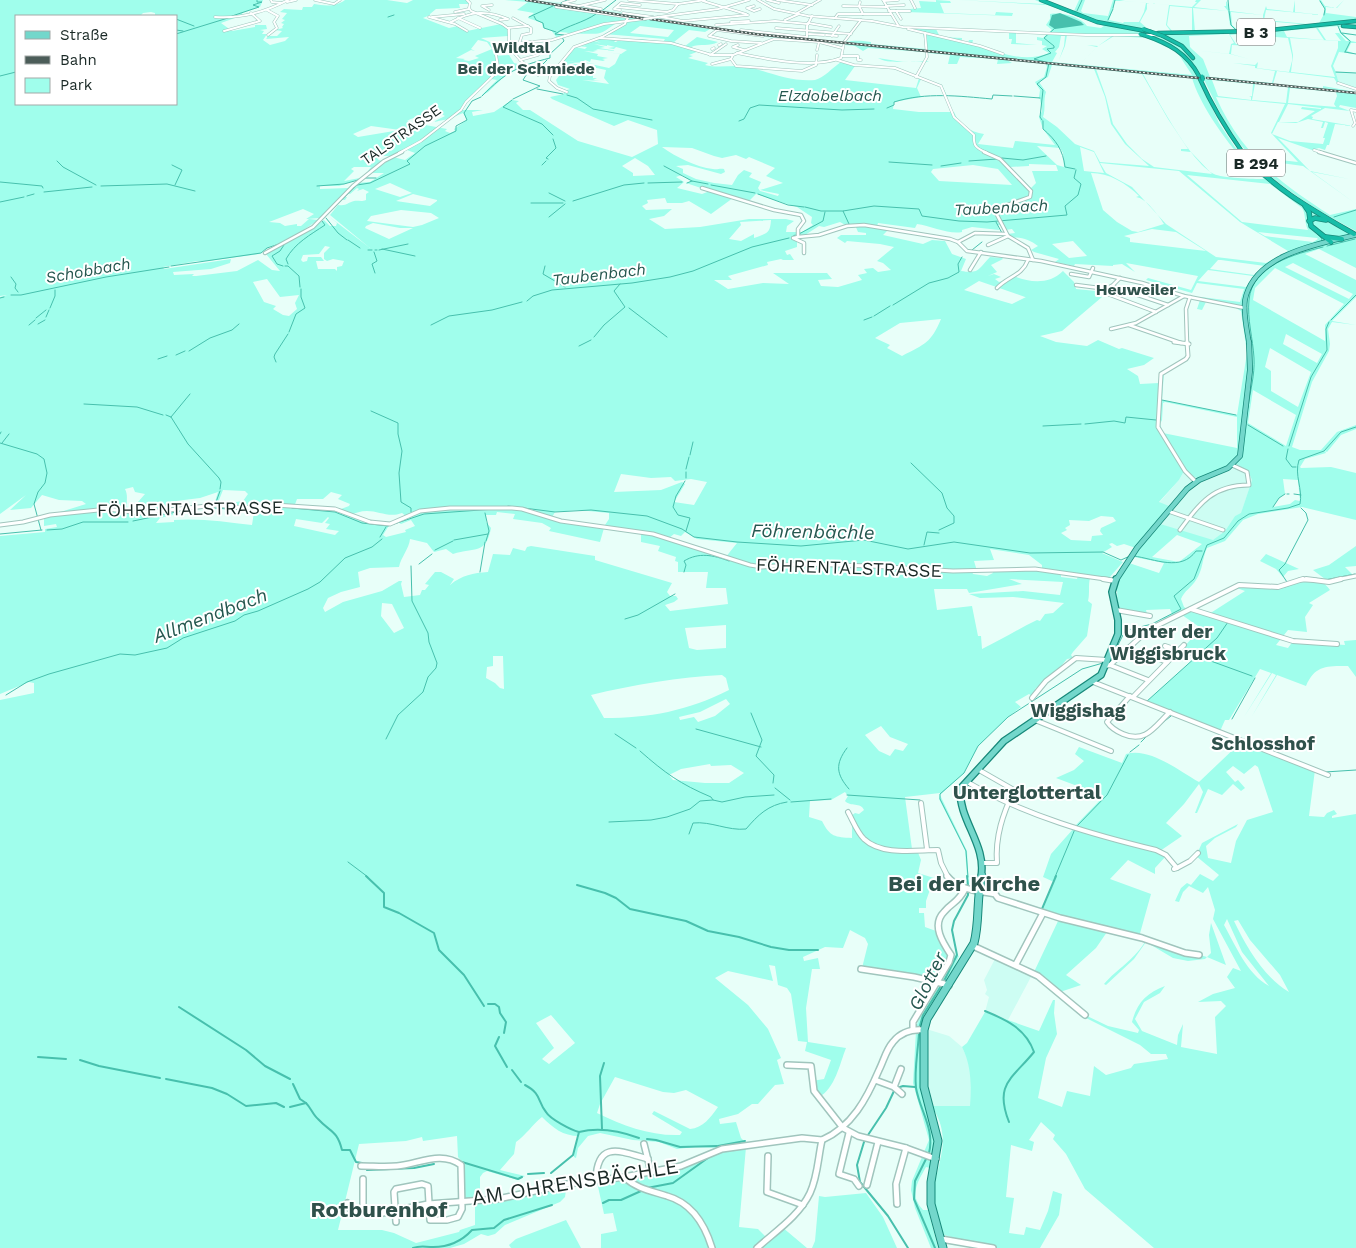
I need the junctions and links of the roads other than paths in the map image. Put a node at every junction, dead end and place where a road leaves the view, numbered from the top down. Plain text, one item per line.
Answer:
1 (272, 0) edge
2 (288, 0) edge
3 (296, 0) edge
4 (316, 0) edge
5 (340, 0) edge
6 (466, 0) edge
7 (575, 0) edge
8 (629, 0) edge
9 (700, 0) edge
10 (705, 0) edge
11 (750, 0) edge
12 (758, 0) edge
13 (766, 0) edge
14 (797, 0) edge
15 (820, 0) edge
16 (884, 0) edge
17 (898, 0) edge
18 (911, 0) edge
19 (1039, 0) edge
20 (596, 1) edge
21 (606, 1) edge
22 (646, 1) edge
23 (779, 1) edge
24 (761, 2) junction
25 (860, 2) dead end
26 (868, 2) dead end
27 (283, 3) junction
28 (744, 3) junction
29 (793, 3) junction
30 (678, 4) junction
31 (750, 4) junction
32 (583, 5) junction
33 (640, 5) junction
34 (812, 5) junction
35 (904, 5) dead end
36 (754, 6) junction
37 (843, 6) dead end
38 (859, 6) junction
39 (869, 6) junction
40 (886, 6) junction
41 (492, 7) joint
42 (556, 7) dead end
43 (723, 7) junction
44 (915, 8) dead end
45 (469, 9) junction
46 (486, 9) junction
47 (602, 9) dead end
48 (619, 9) junction
49 (636, 9) junction
50 (1062, 9) junction
51 (267, 10) junction
52 (889, 11) junction
53 (896, 11) junction
54 (910, 11) dead end
55 (448, 13) dead end
56 (473, 13) junction
57 (632, 13) junction
58 (251, 14) junction
59 (466, 14) junction
60 (798, 14) junction
61 (863, 14) junction
62 (891, 14) junction
63 (500, 15) junction
64 (508, 16) dead end
65 (812, 16) junction
66 (215, 17) dead end
67 (504, 17) junction
68 (654, 17) dead end
69 (660, 17) junction
70 (458, 18) junction
71 (488, 18) junction
72 (513, 18) dead end
73 (835, 18) junction
74 (844, 19) junction
75 (902, 19) dead end
76 (492, 20) junction
77 (500, 20) dead end
78 (861, 20) junction
79 (626, 21) junction
80 (749, 21) dead end
81 (781, 21) junction
82 (451, 22) junction
83 (731, 22) dead end
84 (1356, 22) edge
85 (746, 23) junction
86 (808, 24) junction
87 (716, 25) dead end
88 (896, 25) junction
89 (1329, 25) junction
90 (530, 26) junction
91 (824, 26) junction
92 (903, 27) junction
93 (1112, 27) junction
94 (1356, 27) edge
95 (480, 28) dead end
96 (508, 28) junction
97 (776, 28) junction
98 (1300, 28) junction
99 (741, 30) dead end
100 (807, 30) junction
101 (224, 31) dead end
102 (467, 31) dead end
103 (820, 31) junction
104 (834, 32) junction
105 (925, 33) junction
106 (745, 34) junction
107 (772, 34) junction
108 (809, 34) dead end
109 (851, 34) junction
110 (1158, 34) joint
111 (268, 35) dead end
112 (816, 35) junction
113 (1142, 35) junction
114 (763, 36) dead end
115 (832, 36) junction
116 (837, 36) dead end
117 (600, 38) junction
118 (789, 39) junction
119 (737, 42) junction
120 (819, 42) junction
121 (532, 43) junction
122 (761, 43) junction
123 (519, 44) junction
124 (509, 45) junction
125 (738, 45) dead end
126 (787, 45) dead end
127 (843, 45) junction
128 (536, 48) junction
129 (714, 48) dead end
130 (744, 50) junction
131 (818, 50) dead end
132 (737, 53) junction
133 (527, 54) dead end
134 (710, 54) junction
135 (1002, 54) dead end
136 (733, 55) junction
137 (817, 55) dead end
138 (842, 56) junction
139 (535, 57) junction
140 (542, 58) dead end
141 (731, 59) junction
142 (520, 60) junction
143 (838, 60) junction
144 (861, 60) dead end
145 (716, 62) junction
146 (816, 62) junction
147 (712, 64) dead end
148 (723, 65) dead end
149 (547, 66) dead end
150 (537, 70) junction
151 (544, 70) junction
152 (554, 72) junction
153 (916, 77) junction
154 (1201, 78) junction
155 (1338, 84) dead end
156 (1356, 89) edge
157 (568, 92) dead end
158 (1356, 111) edge
159 (1355, 124) edge
160 (1314, 150) dead end
161 (1356, 163) edge
162 (702, 188) dead end
163 (1304, 205) junction
164 (1309, 221) junction
165 (1330, 221) junction
166 (1007, 235) junction
167 (1355, 235) edge
168 (798, 237) junction
169 (1329, 239) junction
170 (1342, 239) joint
171 (958, 242) junction
172 (988, 245) dead end
173 (981, 252) junction
174 (265, 253) dead end
175 (804, 253) dead end
176 (1028, 260) junction
177 (1033, 260) junction
178 (1093, 268) dead end
179 (970, 270) dead end
180 (1071, 274) dead end
181 (1091, 276) junction
182 (1120, 278) junction
183 (1076, 285) dead end
184 (1111, 286) junction
185 (997, 288) dead end
186 (1107, 289) junction
187 (1105, 293) joint
188 (1184, 296) junction
189 (1190, 297) junction
190 (1168, 305) junction
191 (1245, 306) junction
192 (1156, 312) junction
193 (1129, 325) junction
194 (1110, 329) dead end
195 (1189, 344) junction
196 (1232, 465) junction
197 (1197, 481) junction
198 (1168, 511) junction
199 (1190, 518) junction
200 (0, 525) edge
201 (603, 528) joint
202 (1180, 530) dead end
203 (1223, 530) dead end
204 (1356, 576) edge
205 (1115, 581) junction
206 (1190, 609) junction
207 (1116, 610) junction
208 (1150, 616) dead end
209 (1337, 644) dead end
210 (1184, 645) dead end
211 (1165, 646) dead end
212 (1178, 650) junction
213 (1188, 654) dead end
214 (1154, 657) dead end
215 (1167, 662) junction
216 (1107, 664) junction
217 (1148, 680) junction
218 (1093, 682) junction
219 (1131, 697) junction
220 (1032, 698) dead end
221 (1170, 712) junction
222 (1035, 720) junction
223 (1111, 751) dead end
224 (979, 770) junction
225 (1328, 775) dead end
226 (969, 783) dead end
227 (1008, 802) junction
228 (921, 803) dead end
229 (848, 812) dead end
230 (927, 849) junction
231 (1198, 853) dead end
232 (982, 863) junction
233 (971, 890) junction
234 (1043, 913) junction
235 (973, 946) junction
236 (1199, 955) dead end
237 (1016, 964) junction
238 (861, 969) dead end
239 (939, 981) junction
240 (948, 984) junction
241 (1085, 1015) dead end
242 (919, 1029) junction
243 (786, 1065) dead end
244 (901, 1068) dead end
245 (875, 1080) junction
246 (897, 1090) joint
247 (843, 1128) junction
248 (849, 1133) junction
249 (822, 1140) junction
250 (878, 1142) junction
251 (644, 1144) dead end
252 (906, 1148) junction
253 (768, 1156) dead end
254 (933, 1158) junction
255 (648, 1159) junction
256 (361, 1166) dead end
257 (651, 1172) junction
258 (624, 1177) junction
259 (363, 1179) dead end
260 (596, 1180) junction
261 (867, 1185) dead end
262 (859, 1186) dead end
263 (461, 1200) junction
264 (347, 1203) dead end
265 (430, 1203) junction
266 (897, 1204) dead end
267 (803, 1205) junction
268 (395, 1211) junction
269 (363, 1212) junction
270 (396, 1222) dead end
271 (941, 1239) junction
272 (712, 1248) edge
273 (757, 1248) edge
274 (944, 1248) edge
275 (993, 1248) edge

1 - 27 street
2 - 27 street
3 - 27 street
4 - 5 street
6 - 45 street
7 - 32 street
8 - 22 street
9 - 10 street
9 - 30 street
9 - 43 street
11 - 28 street
12 - 24 street
13 - 23 street
14 - 29 street
15 - 34 street
16 - 17 street
16 - 40 street
18 - 44 street
19 - 50 highway
19 - 93 highway
20 - 21 street
20 - 32 street
22 - 30 street
22 - 33 street
23 - 29 street
24 - 31 street
24 - 60 street
25 - 38 street
26 - 39 street
27 - 51 street
28 - 31 street
28 - 43 street
29 - 34 street
30 - 49 street
31 - 36 street
32 - 47 street
33 - 48 street
33 - 49 street
34 - 60 street
35 - 40 street
36 - 36 street
37 - 38 street
38 - 39 street
38 - 61 street
39 - 40 street
40 - 52 street
41 - 46 street
41 - 46 street
42 - 79 street
43 - 69 street
43 - 69 street
45 - 55 street
45 - 56 street
46 - 56 street
46 - 63 street
48 - 49 street
48 - 57 street
49 - 57 street
50 - 93 highway
50 - 154 highway, B 294, bridge
51 - 58 street
51 - 111 street
52 - 53 street
52 - 62 street
53 - 54 street
53 - 75 street
56 - 59 street
56 - 71 street
57 - 68 street
58 - 66 street
58 - 101 street
59 - 70 street
59 - 82 street
60 - 65 street
60 - 81 street
61 - 62 street
61 - 73 street
62 - 88 street
63 - 67 street
63 - 71 street
64 - 67 street
65 - 73 street
65 - 86 street
67 - 76 street
67 - 77 street
69 - 79 street, bridge
70 - 82 street
70 - 95 street
71 - 76 street
72 - 90 street
73 - 74 street
73 - 91 street
74 - 78 street
74 - 104 street
76 - 96 street
78 - 88 street
78 - 109 street
79 - 117 street
79 - 121 street
80 - 85 street
81 - 85 street
81 - 86 street
81 - 97 street
82 - 102 street
83 - 85 street
84 - 89 highway, B 3
84 - 98 highway, B 3
85 - 87 street
86 - 91 street
86 - 100 street
88 - 92 street
89 - 94 highway
89 - 98 highway, B 3
90 - 96 street
90 - 123 street
91 - 103 street
92 - 105 street
92 - 113 street
93 - 113 highway, B 294
96 - 124 street
97 - 100 street
97 - 107 street
98 - 110 highway, B 3
99 - 107 street
100 - 103 street
100 - 107 street
103 - 104 street
103 - 112 street
104 - 109 street
104 - 115 street
105 - 135 street
105 - 153 street
106 - 114 street
106 - 119 street
106 - 119 street
108 - 112 street
109 - 127 street
110 - 113 street
112 - 115 street
113 - 154 highway, B 294
115 - 116 street
117 - 134 street
117 - 152 street
118 - 120 street
118 - 122 street
118 - 126 street
119 - 122 street
120 - 127 street
120 - 131 street
121 - 123 street
121 - 128 street
122 - 130 street
123 - 124 street
124 - 142 street
124 - 174 street, TALSTRASSE
125 - 130 street
127 - 138 street
128 - 133 street
128 - 139 street
129 - 134 street
130 - 132 street
132 - 136 street
132 - 146 street
134 - 136 street
136 - 141 street
137 - 146 street
138 - 143 street
138 - 144 street
139 - 140 street
139 - 142 street
141 - 145 street
141 - 146 street
142 - 150 street
143 - 146 street
143 - 153 street
145 - 147 street
145 - 148 street
149 - 151 street
150 - 151 street
150 - 151 street
151 - 152 street
152 - 157 street
153 - 166 street
154 - 163 highway, B 294
154 - 167 highway, B 294
155 - 156 street
158 - 159 street
160 - 161 street
162 - 168 street
163 - 164 highway
163 - 165 highway, B 294
164 - 165 highway
164 - 169 highway
165 - 167 highway, B 294
166 - 171 street
166 - 172 street
166 - 177 street
167 - 170 main road
168 - 171 street
168 - 175 street
169 - 170 highway
169 - 191 main road
171 - 173 street
173 - 176 street
173 - 179 street
176 - 177 street
176 - 185 street
177 - 181 street
178 - 181 street
180 - 181 street
181 - 182 street
182 - 184 street
182 - 188 street
183 - 186 street
184 - 186 street
184 - 190 street
186 - 187 street
187 - 192 street
188 - 189 street
188 - 190 street
189 - 191 street
189 - 195 street
190 - 192 street
191 - 196 main road
192 - 193 street
193 - 194 street
193 - 195 street
195 - 197 street
196 - 197 main road
196 - 199 street
197 - 198 main road
198 - 199 street
198 - 205 main road
199 - 202 street
199 - 203 street
200 - 201 street, FÖHRENTALSTRASSE
201 - 205 street, FÖHRENTALSTRASSE
204 - 206 street
205 - 207 main road
206 - 209 street
206 - 216 street
207 - 208 street
207 - 216 main road
210 - 212 street
211 - 212 street
212 - 213 street
212 - 215 street
214 - 215 street
215 - 217 street
216 - 217 street
216 - 218 main road
216 - 220 street
217 - 219 street
218 - 219 street
218 - 222 main road
219 - 221 street
219 - 221 street
221 - 225 street
222 - 223 street
222 - 224 main road
224 - 227 street
224 - 232 main road
226 - 227 street
227 - 231 street
227 - 232 street
228 - 230 street
229 - 230 street
230 - 233 street
232 - 233 main road
233 - 234 street
233 - 235 main road
233 - 239 street
234 - 236 street
234 - 237 street
235 - 237 street
235 - 240 main road
237 - 241 street
238 - 239 street
239 - 240 street
239 - 242 street
240 - 242 main road
242 - 245 street
242 - 254 main road
243 - 247 street
244 - 246 street
245 - 246 street
245 - 247 street
247 - 248 street
247 - 249 street
248 - 250 street
248 - 262 street
249 - 257 street, AM OHRENSBÄCHLE
249 - 267 street
250 - 252 street
250 - 261 street
251 - 255 street
252 - 254 street
252 - 266 street
253 - 267 street
254 - 271 main road
255 - 257 street
255 - 260 street
256 - 263 street, AM OHRENSBÄCHLE
257 - 258 street, AM OHRENSBÄCHLE
258 - 260 street, AM OHRENSBÄCHLE
258 - 272 street
259 - 269 street
260 - 263 street, AM OHRENSBÄCHLE
263 - 265 street
263 - 265 street
264 - 269 street
265 - 268 street
265 - 268 street
267 - 273 street
268 - 269 street
268 - 270 street
271 - 274 main road
271 - 275 street

